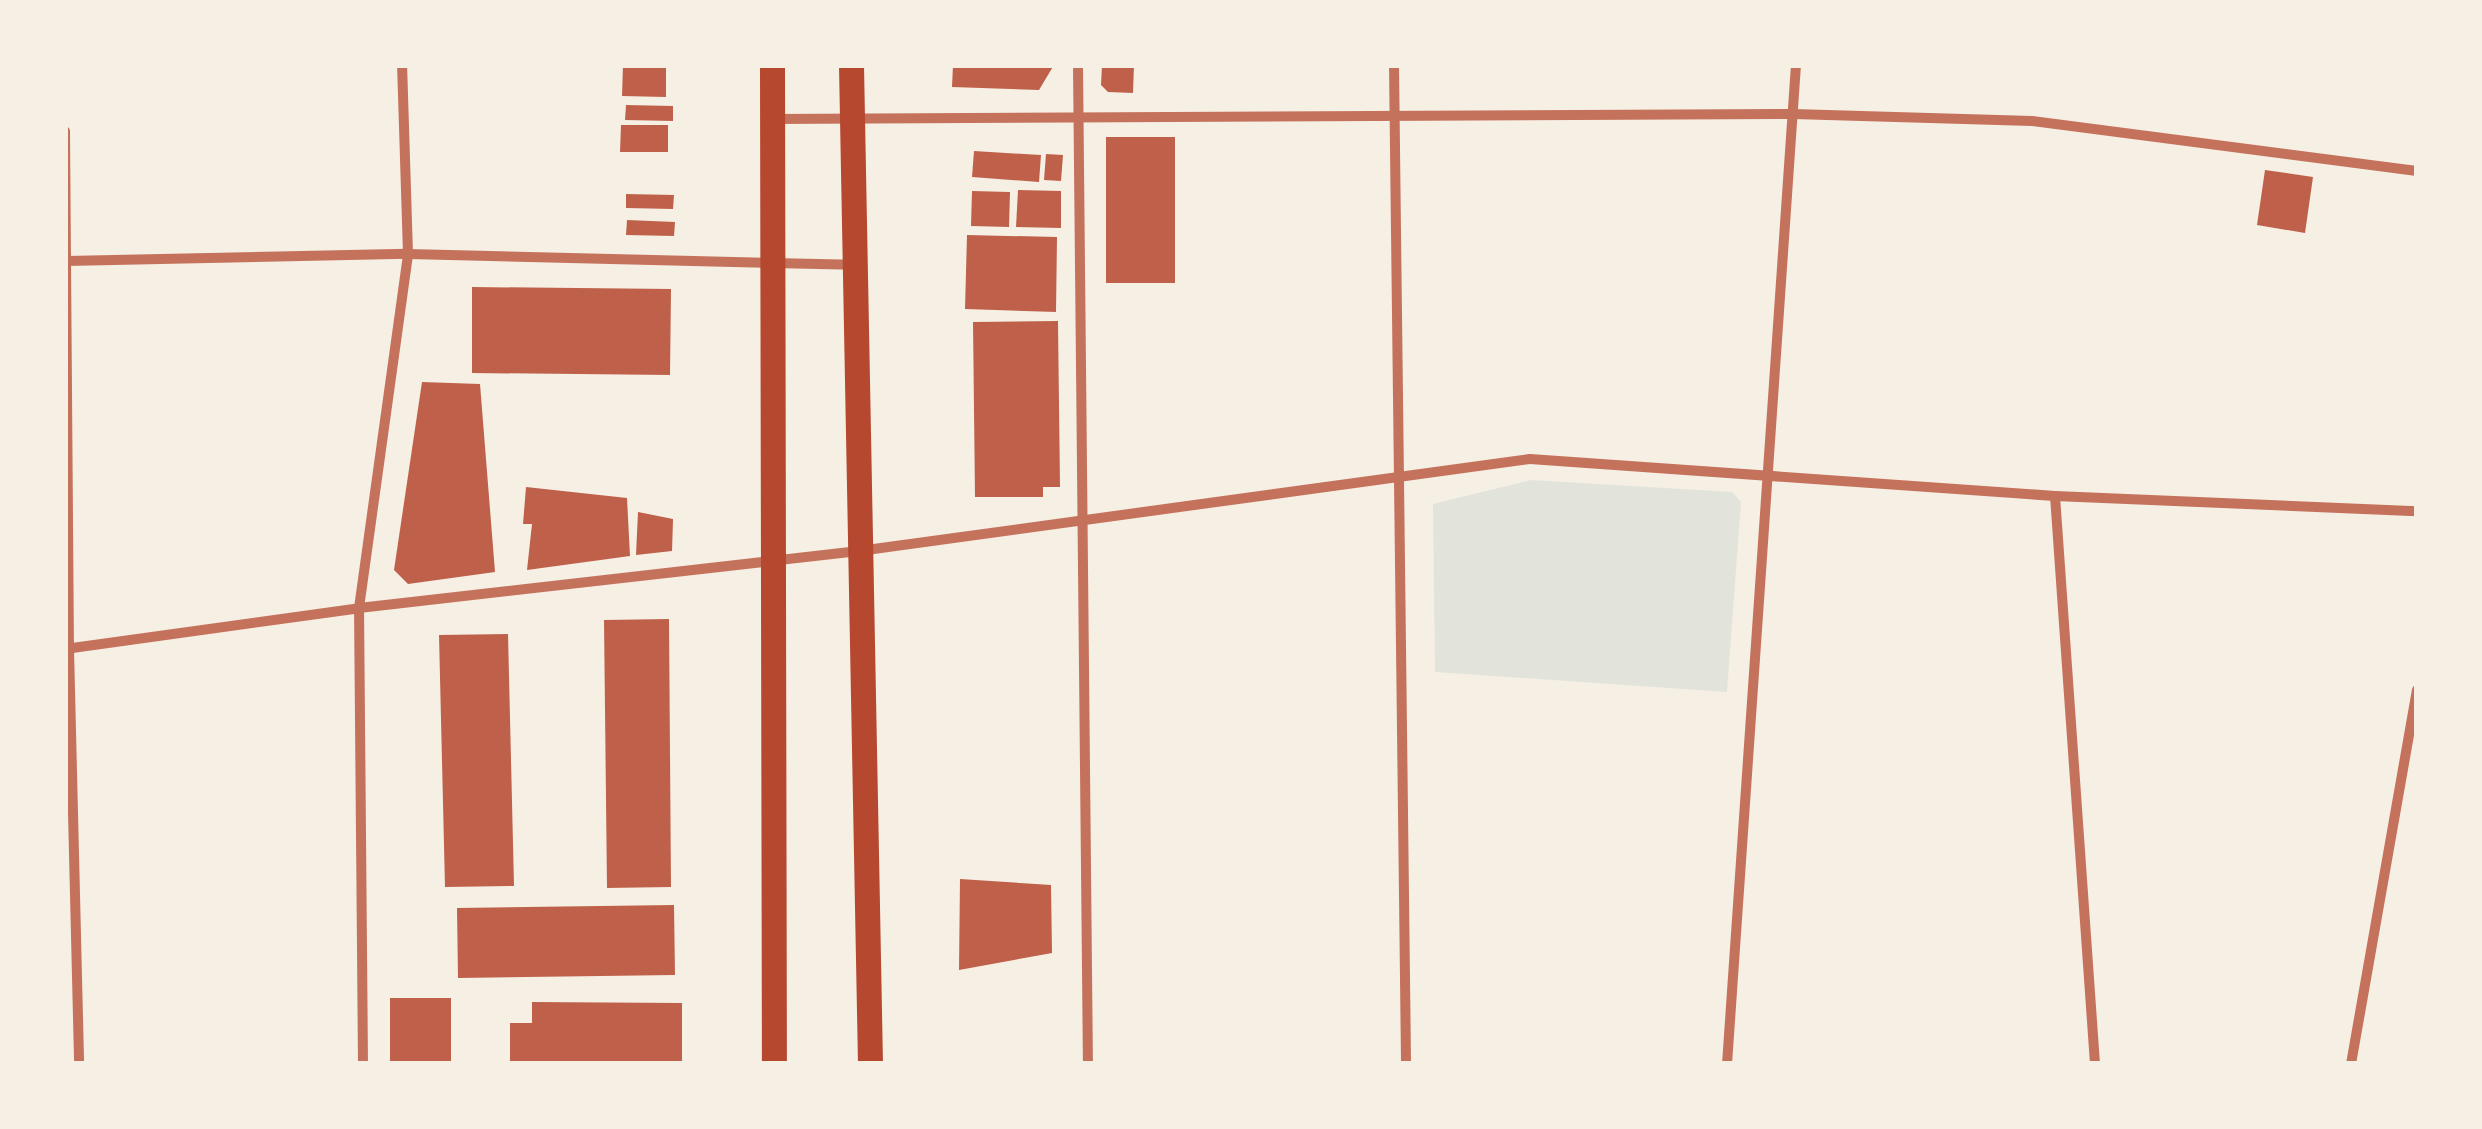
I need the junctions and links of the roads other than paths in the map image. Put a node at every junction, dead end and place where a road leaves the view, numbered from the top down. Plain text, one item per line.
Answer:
1 (402, 65) edge
2 (772, 65) edge
3 (851, 65) edge
4 (1078, 65) edge
5 (1394, 65) edge
6 (1796, 65) edge
7 (1793, 114) junction
8 (1079, 117) junction
9 (1394, 117) junction
10 (772, 118) junction
11 (852, 118) junction
12 (65, 131) edge
13 (2417, 171) edge
14 (408, 254) junction
15 (67, 261) edge
16 (852, 265) junction
17 (773, 266) junction
18 (1402, 474) junction
19 (1766, 476) junction
20 (2056, 496) junction
21 (2417, 511) edge
22 (1083, 520) junction
23 (859, 551) junction
24 (772, 562) junction
25 (359, 608) junction
26 (67, 649) edge
27 (2417, 690) edge
28 (78, 1064) edge
29 (364, 1064) edge
30 (774, 1064) edge
31 (870, 1064) edge
32 (1088, 1064) edge
33 (1406, 1064) edge
34 (1728, 1064) edge
35 (2095, 1064) edge
36 (2351, 1064) edge

1 - 14 street
2 - 10 main road
3 - 11 main road
4 - 8 street
5 - 9 street
6 - 7 street
7 - 9 street
7 - 13 street
7 - 19 street
8 - 9 street
8 - 11 street
8 - 22 street
9 - 18 street
10 - 11 street
10 - 17 main road
11 - 16 main road
12 - 15 street
14 - 15 street
14 - 17 street
14 - 25 street
15 - 26 street
16 - 17 street
16 - 23 main road
17 - 24 main road
18 - 19 street
18 - 22 street
18 - 33 street
19 - 20 street
19 - 34 street
20 - 21 street
20 - 35 street
22 - 23 street
22 - 32 street
23 - 24 street
23 - 31 main road
24 - 25 street
24 - 30 main road
25 - 26 street
25 - 29 street
26 - 28 street
27 - 36 street

